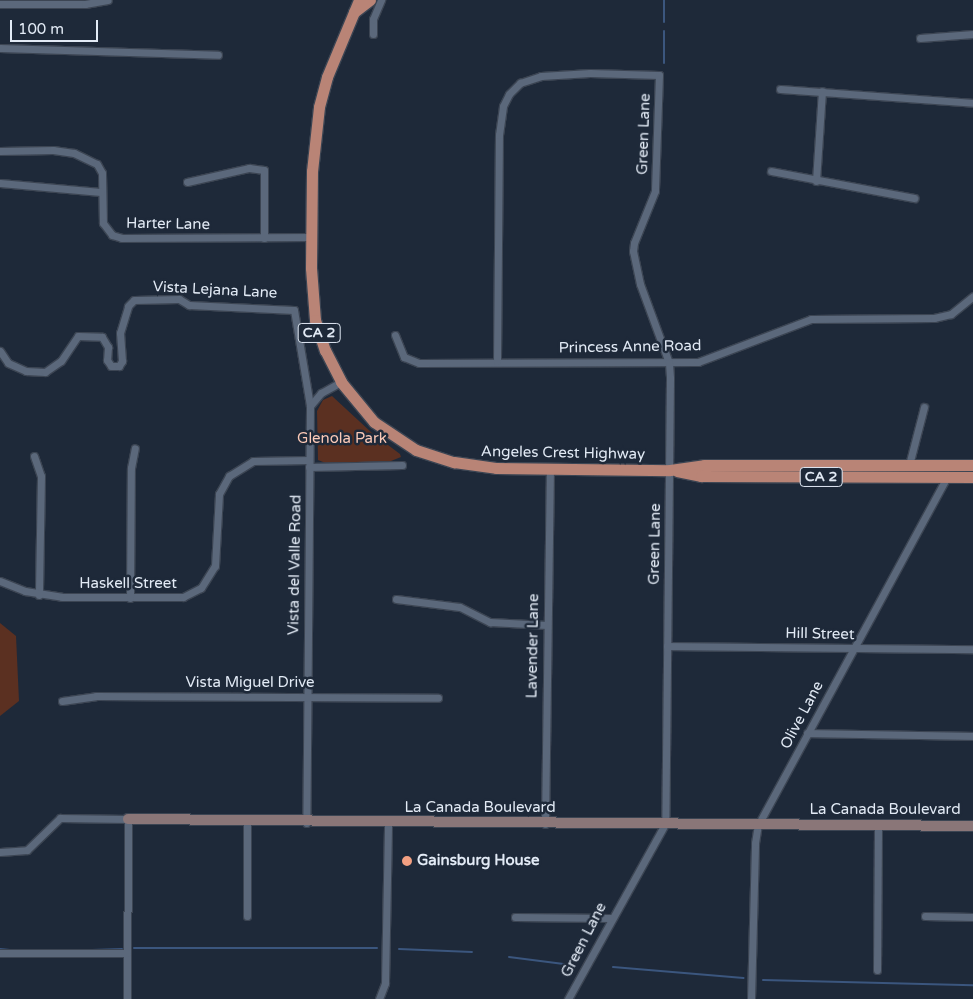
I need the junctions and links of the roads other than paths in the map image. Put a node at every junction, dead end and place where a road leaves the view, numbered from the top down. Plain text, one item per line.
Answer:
1 (108, 0) edge
2 (359, 0) edge
3 (370, 0) edge
4 (381, 0) edge
5 (0, 4) edge
6 (354, 12) junction
7 (373, 34) dead end
8 (973, 34) edge
9 (920, 38) dead end
10 (0, 48) edge
11 (218, 55) dead end
12 (780, 89) dead end
13 (822, 91) junction
14 (973, 103) edge
15 (0, 151) edge
16 (771, 171) dead end
17 (816, 181) junction
18 (187, 182) dead end
19 (0, 183) edge
20 (101, 192) junction
21 (914, 198) dead end
22 (311, 237) junction
23 (264, 238) junction
24 (973, 296) edge
25 (294, 310) joint
26 (395, 335) dead end
27 (0, 352) edge
28 (497, 362) junction
29 (669, 363) junction
30 (341, 382) junction
31 (310, 406) junction
32 (924, 407) dead end
33 (135, 448) dead end
34 (34, 456) dead end
35 (309, 464) junction
36 (909, 465) junction
37 (952, 465) junction
38 (402, 466) dead end
39 (973, 466) edge
40 (550, 468) junction
41 (670, 470) junction
42 (946, 477) junction
43 (973, 477) edge
44 (0, 581) edge
45 (39, 595) junction
46 (130, 598) junction
47 (396, 599) dead end
48 (547, 624) junction
49 (667, 646) junction
50 (853, 649) junction
51 (973, 649) edge
52 (307, 697) junction
53 (438, 698) dead end
54 (62, 701) dead end
55 (807, 734) junction
56 (973, 736) edge
57 (128, 819) junction
58 (247, 822) junction
59 (306, 822) junction
60 (388, 823) junction
61 (545, 824) junction
62 (665, 824) junction
63 (758, 824) junction
64 (878, 825) junction
65 (973, 826) edge
66 (0, 852) edge
67 (247, 916) dead end
68 (925, 916) dead end
69 (973, 916) edge
70 (515, 917) dead end
71 (610, 918) junction
72 (0, 953) edge
73 (127, 953) junction
74 (878, 970) dead end
75 (127, 999) edge
76 (379, 999) edge
77 (568, 999) edge
78 (751, 999) edge

1 - 5 street
2 - 6 main road, Angeles Crest Highway / CA 2
3 - 6 main road
4 - 7 street
6 - 22 main road, Angeles Crest Highway / CA 2
8 - 9 street
10 - 11 street
12 - 13 street
13 - 14 street
13 - 17 street
15 - 20 street, Harter Lane
16 - 17 street
17 - 21 street
18 - 23 street
19 - 20 street
20 - 23 street, Harter Lane
22 - 23 street, Harter Lane
22 - 30 main road, Angeles Crest Highway / CA 2
24 - 29 street, Princess Anne Road
25 - 27 street, Vista Lejana Lane
25 - 31 street, Vista del Valle Road
26 - 28 street, Princess Anne Road
28 - 29 street, Princess Anne Road
28 - 29 street, Green Lane
29 - 41 street, Green Lane
30 - 31 street
30 - 40 main road, Angeles Crest Highway / CA 2
31 - 35 street, Vista del Valle Road
32 - 36 street
33 - 46 street
34 - 45 street
35 - 38 street, Haskell Street
35 - 46 street, Haskell Street
35 - 52 street, Vista del Valle Road
36 - 37 main road, Angeles Crest Highway / CA 2
36 - 41 main road, Angeles Crest Highway / CA 2
37 - 39 main road, Angeles Crest Highway / CA 2
37 - 42 street, Olive Lane
40 - 41 main road, Angeles Crest Highway / CA 2
40 - 48 street, Lavender Lane
41 - 42 main road, Angeles Crest Highway / CA 2
41 - 49 street, Green Lane
42 - 43 main road, Angeles Crest Highway / CA 2
42 - 50 street, Olive Lane
44 - 45 street, Haskell Street
45 - 46 street, Haskell Street
47 - 48 street
48 - 61 street, Lavender Lane
49 - 50 street, Hill Street
49 - 62 street, Green Lane
50 - 51 street, Hill Street
50 - 55 street, Olive Lane
52 - 53 street, Vista Miguel Drive
52 - 54 street, Vista Miguel Drive
52 - 59 street, Vista del Valle Road
55 - 56 street
55 - 63 street, Olive Lane
57 - 58 street, La Canada Boulevard
57 - 66 street, La Canada Boulevard
57 - 73 street
58 - 59 street, La Canada Boulevard
58 - 67 street
59 - 60 street, La Canada Boulevard
60 - 61 street, La Canada Boulevard
60 - 76 street
61 - 62 street, La Canada Boulevard
62 - 63 street, La Canada Boulevard
62 - 71 street, Green Lane
63 - 64 street, La Canada Boulevard
63 - 78 street, Olive Lane
64 - 65 street, La Canada Boulevard
64 - 74 street
68 - 69 street
70 - 71 street
71 - 77 street, Green Lane
72 - 73 street
73 - 75 street

